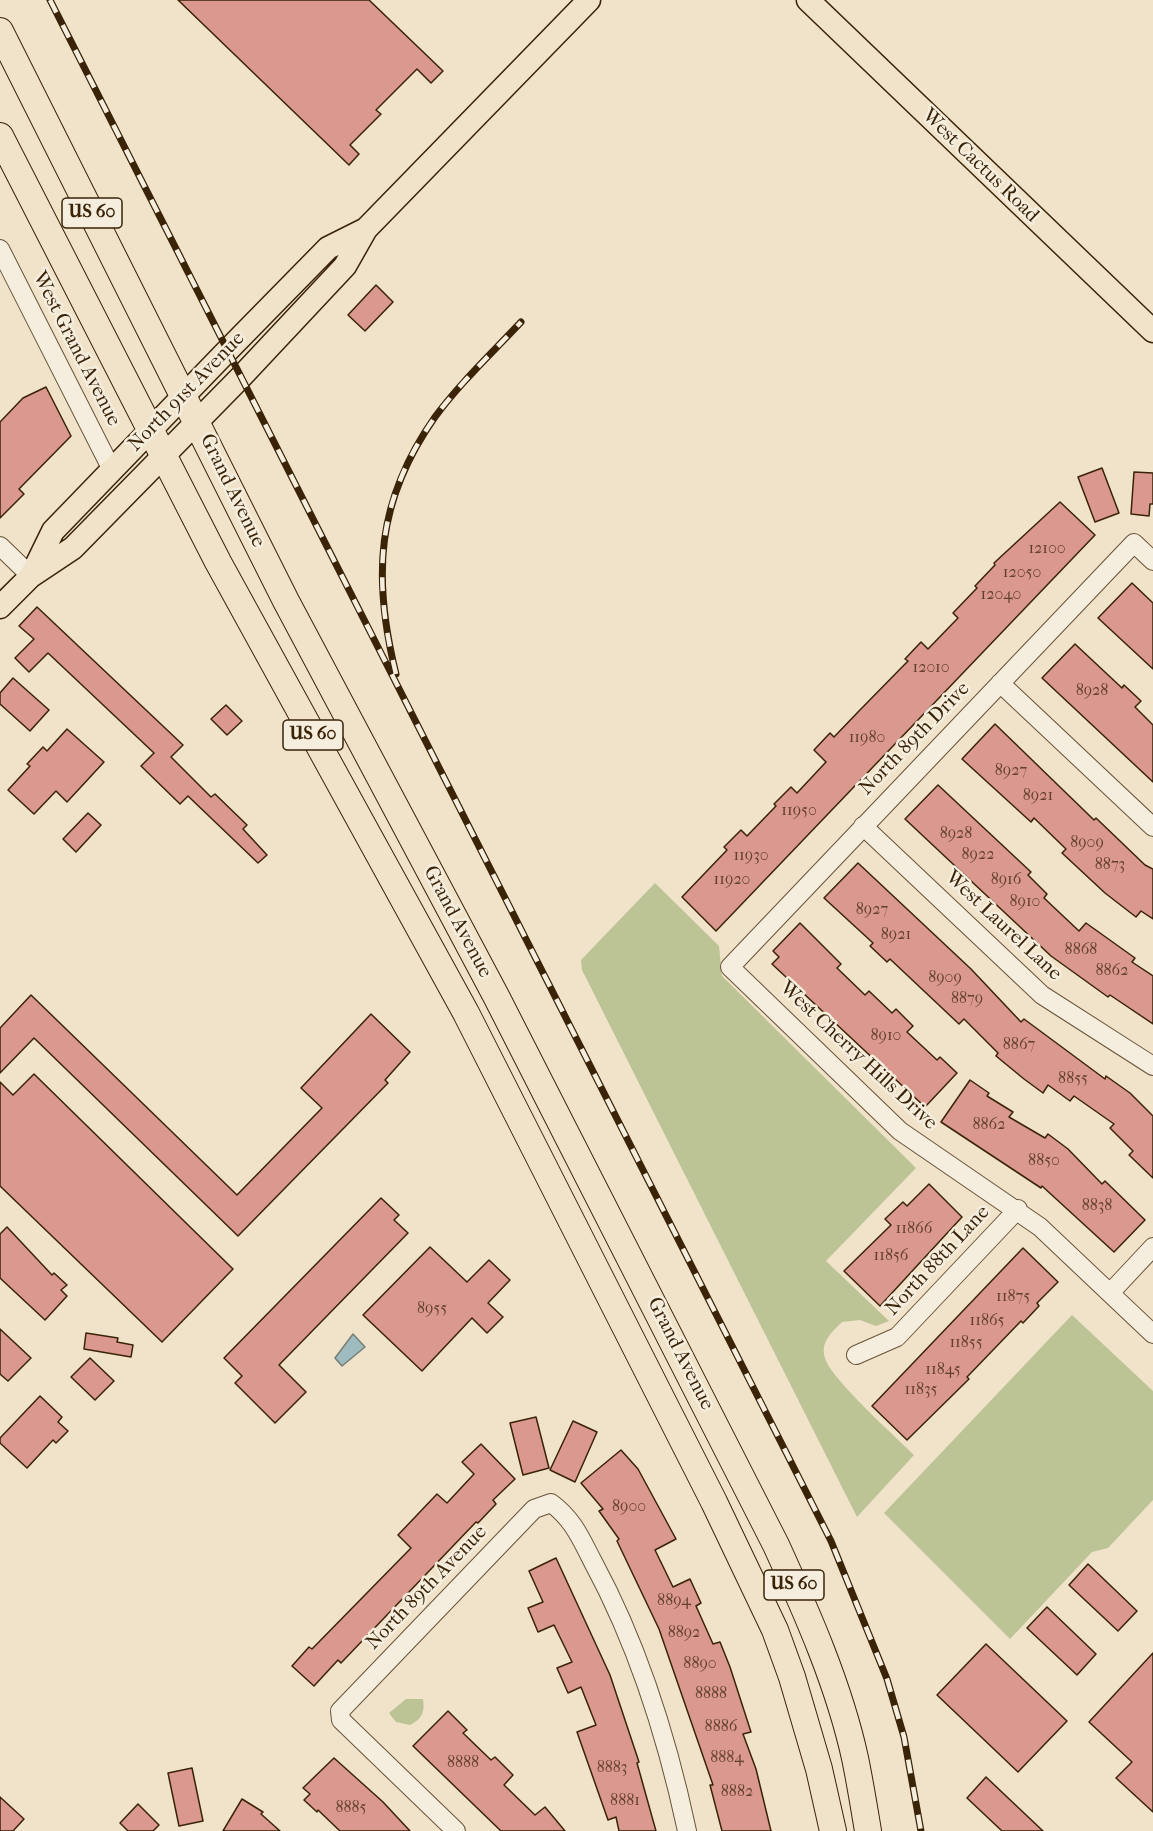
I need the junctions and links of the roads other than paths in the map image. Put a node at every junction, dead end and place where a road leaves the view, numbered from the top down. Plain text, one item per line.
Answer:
1 (589, 0) edge
2 (808, 0) edge
3 (0, 31) edge
4 (0, 136) edge
5 (366, 229) junction
6 (0, 249) edge
7 (1153, 331) edge
8 (184, 395) junction
9 (197, 421) junction
10 (151, 429) junction
11 (165, 455) junction
12 (112, 470) junction
13 (0, 546) edge
14 (1153, 561) edge
15 (31, 576) junction
16 (0, 607) edge
17 (999, 683) junction
18 (862, 826) junction
19 (1153, 827) edge
20 (730, 967) joint
21 (496, 996) junction
22 (466, 1013) junction
23 (1153, 1066) edge
24 (1018, 1209) junction
25 (1153, 1247) edge
26 (632, 1259) junction
27 (599, 1277) junction
28 (1110, 1293) junction
29 (1153, 1334) edge
30 (856, 1354) dead end
31 (456, 1831) edge
32 (687, 1831) edge
33 (833, 1831) edge
34 (868, 1831) edge

1 - 5 main road, North 91st Avenue
2 - 7 main road, West Cactus Road
3 - 8 highway, Grand Avenue / US 60
4 - 10 highway, Grand Avenue / US 60
5 - 8 main road, North 91st Avenue
5 - 9 main road, North 91st Avenue
6 - 12 street, West Grand Avenue
8 - 9 highway, Grand Avenue / US 60
8 - 10 main road, North 91st Avenue
9 - 11 main road, North 91st Avenue
9 - 21 highway, Grand Avenue / US 60
10 - 11 highway, Grand Avenue / US 60
10 - 12 main road, North 91st Avenue
11 - 15 main road, North 91st Avenue
11 - 22 highway, Grand Avenue / US 60
12 - 15 main road, North 91st Avenue
13 - 15 street
14 - 17 street, North 89th Drive
15 - 16 main road, North 91st Avenue
17 - 18 street, North 89th Drive
17 - 19 street
18 - 20 street, North 89th Drive
18 - 23 street, West Laurel Lane
20 - 24 street, West Cherry Hills Drive
21 - 22 highway
21 - 26 highway, Grand Avenue / US 60
22 - 27 highway, Grand Avenue / US 60
24 - 28 street, West Cherry Hills Drive
24 - 30 street, North 88th Lane
25 - 28 street
26 - 27 highway
26 - 34 highway, Grand Avenue / US 60
27 - 33 highway, Grand Avenue / US 60
28 - 29 street, West Cherry Hills Drive
31 - 32 street, North 89th Avenue

